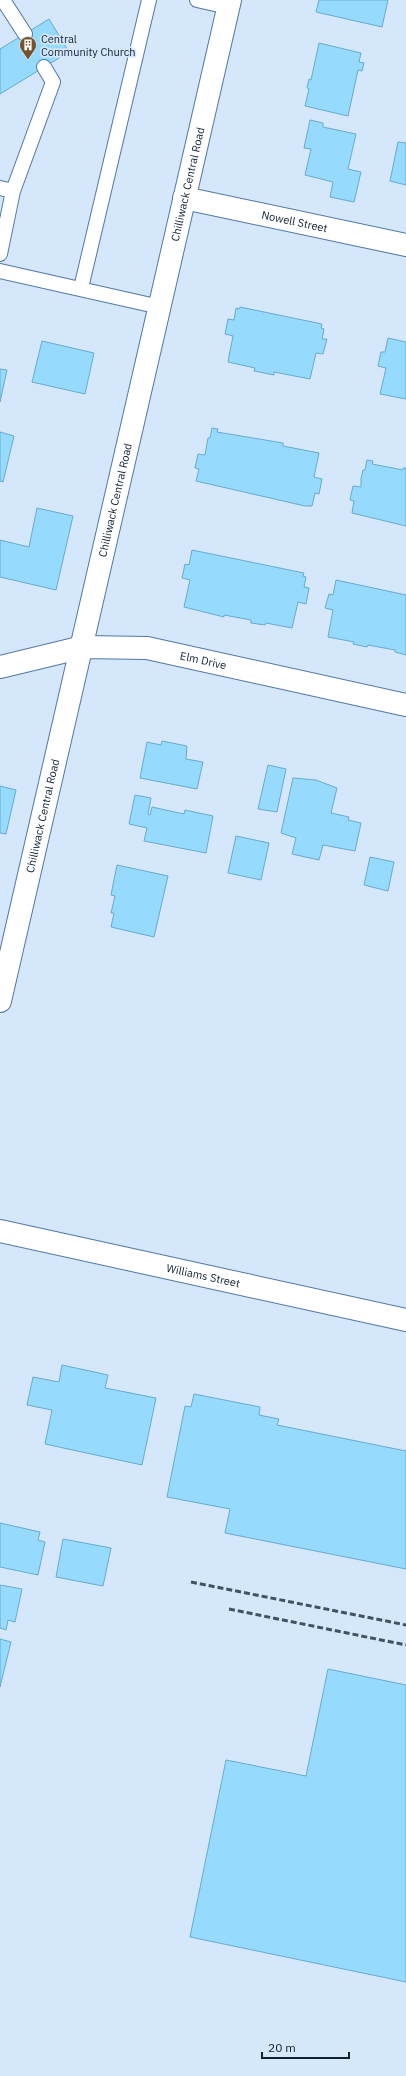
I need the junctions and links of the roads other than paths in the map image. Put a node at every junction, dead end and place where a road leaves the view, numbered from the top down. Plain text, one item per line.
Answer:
1 (3, 0) edge
2 (149, 0) edge
3 (197, 0) edge
4 (229, 4) edge
5 (25, 34) dead end
6 (44, 67) dead end
7 (7, 190) edge
8 (184, 198) junction
9 (406, 246) edge
10 (0, 254) edge
11 (0, 271) edge
12 (81, 288) junction
13 (160, 307) junction
14 (83, 647) junction
15 (0, 667) edge
16 (406, 705) edge
17 (0, 1001) edge
18 (0, 1231) edge
19 (406, 1320) edge

1 - 5 lane
2 - 12 lane
3 - 4 lane
4 - 8 street, Chilliwack Central Road
6 - 7 lane
7 - 10 lane
8 - 9 street, Nowell Street
8 - 13 street, Chilliwack Central Road
11 - 12 lane
12 - 13 lane
13 - 14 street, Chilliwack Central Road
14 - 15 street, Elm Drive
14 - 16 street, Elm Drive
14 - 17 street, Chilliwack Central Road
18 - 19 street, Williams Street

